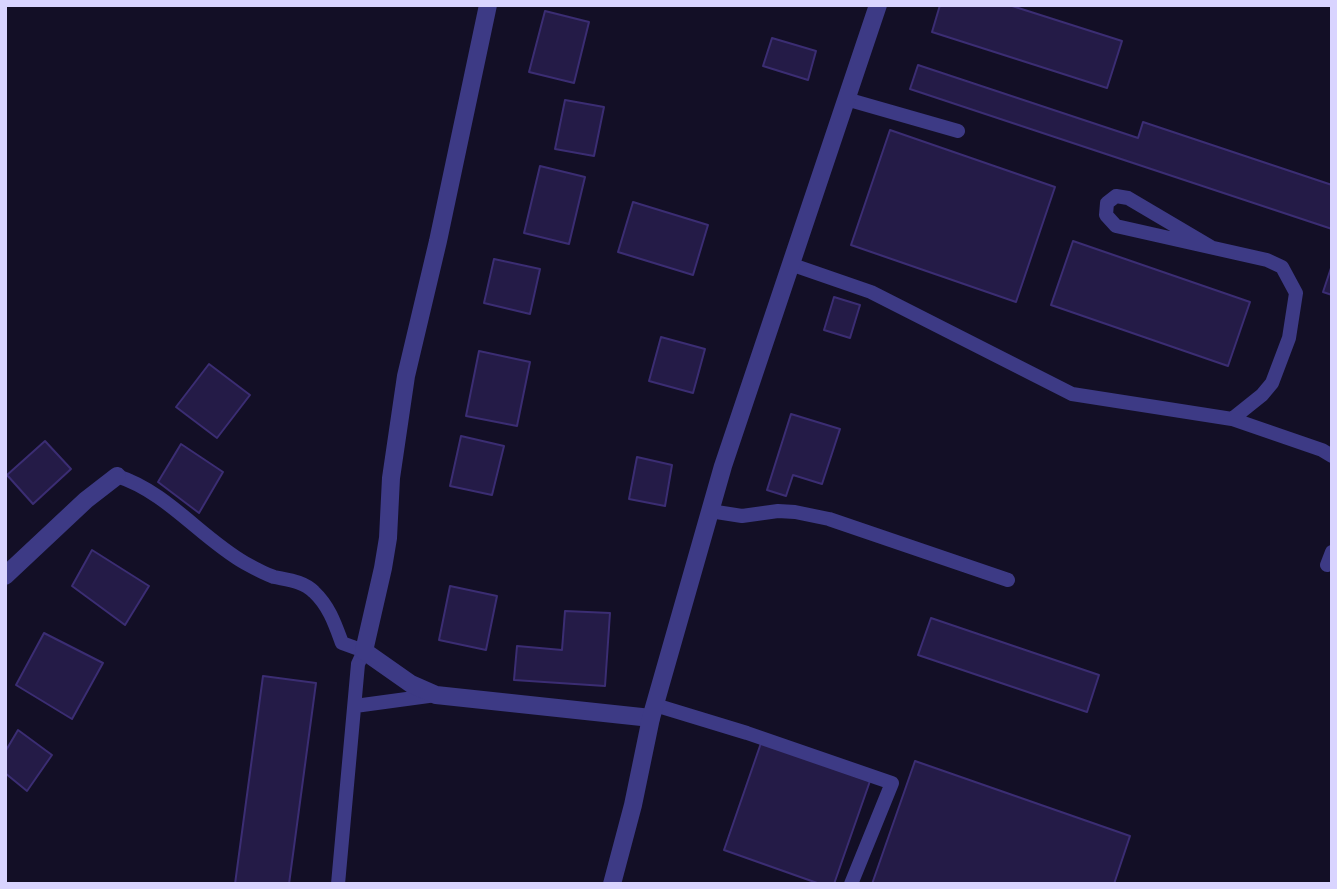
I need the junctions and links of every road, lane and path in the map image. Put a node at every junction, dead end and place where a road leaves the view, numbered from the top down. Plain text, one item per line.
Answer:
1 (488, 5) edge
2 (878, 5) edge
3 (846, 99) junction
4 (958, 131) dead end
5 (1211, 247) junction
6 (790, 264) junction
7 (1232, 419) junction
8 (1332, 456) edge
9 (117, 476) joint
10 (710, 511) junction
11 (5, 576) edge
12 (1008, 580) dead end
13 (364, 650) junction
14 (436, 695) junction
15 (355, 706) junction
16 (653, 711) junction
17 (338, 884) edge
18 (612, 884) edge
19 (851, 884) edge

1 - 13 street
2 - 3 street
3 - 4 lane
3 - 6 street
5 - 5 lane
5 - 7 lane
6 - 7 lane
6 - 10 street
7 - 8 lane
9 - 11 street
9 - 13 lane
10 - 12 lane
10 - 16 street
13 - 14 street
13 - 15 lane
14 - 15 lane
14 - 16 street
15 - 17 lane
16 - 18 street
16 - 19 lane

